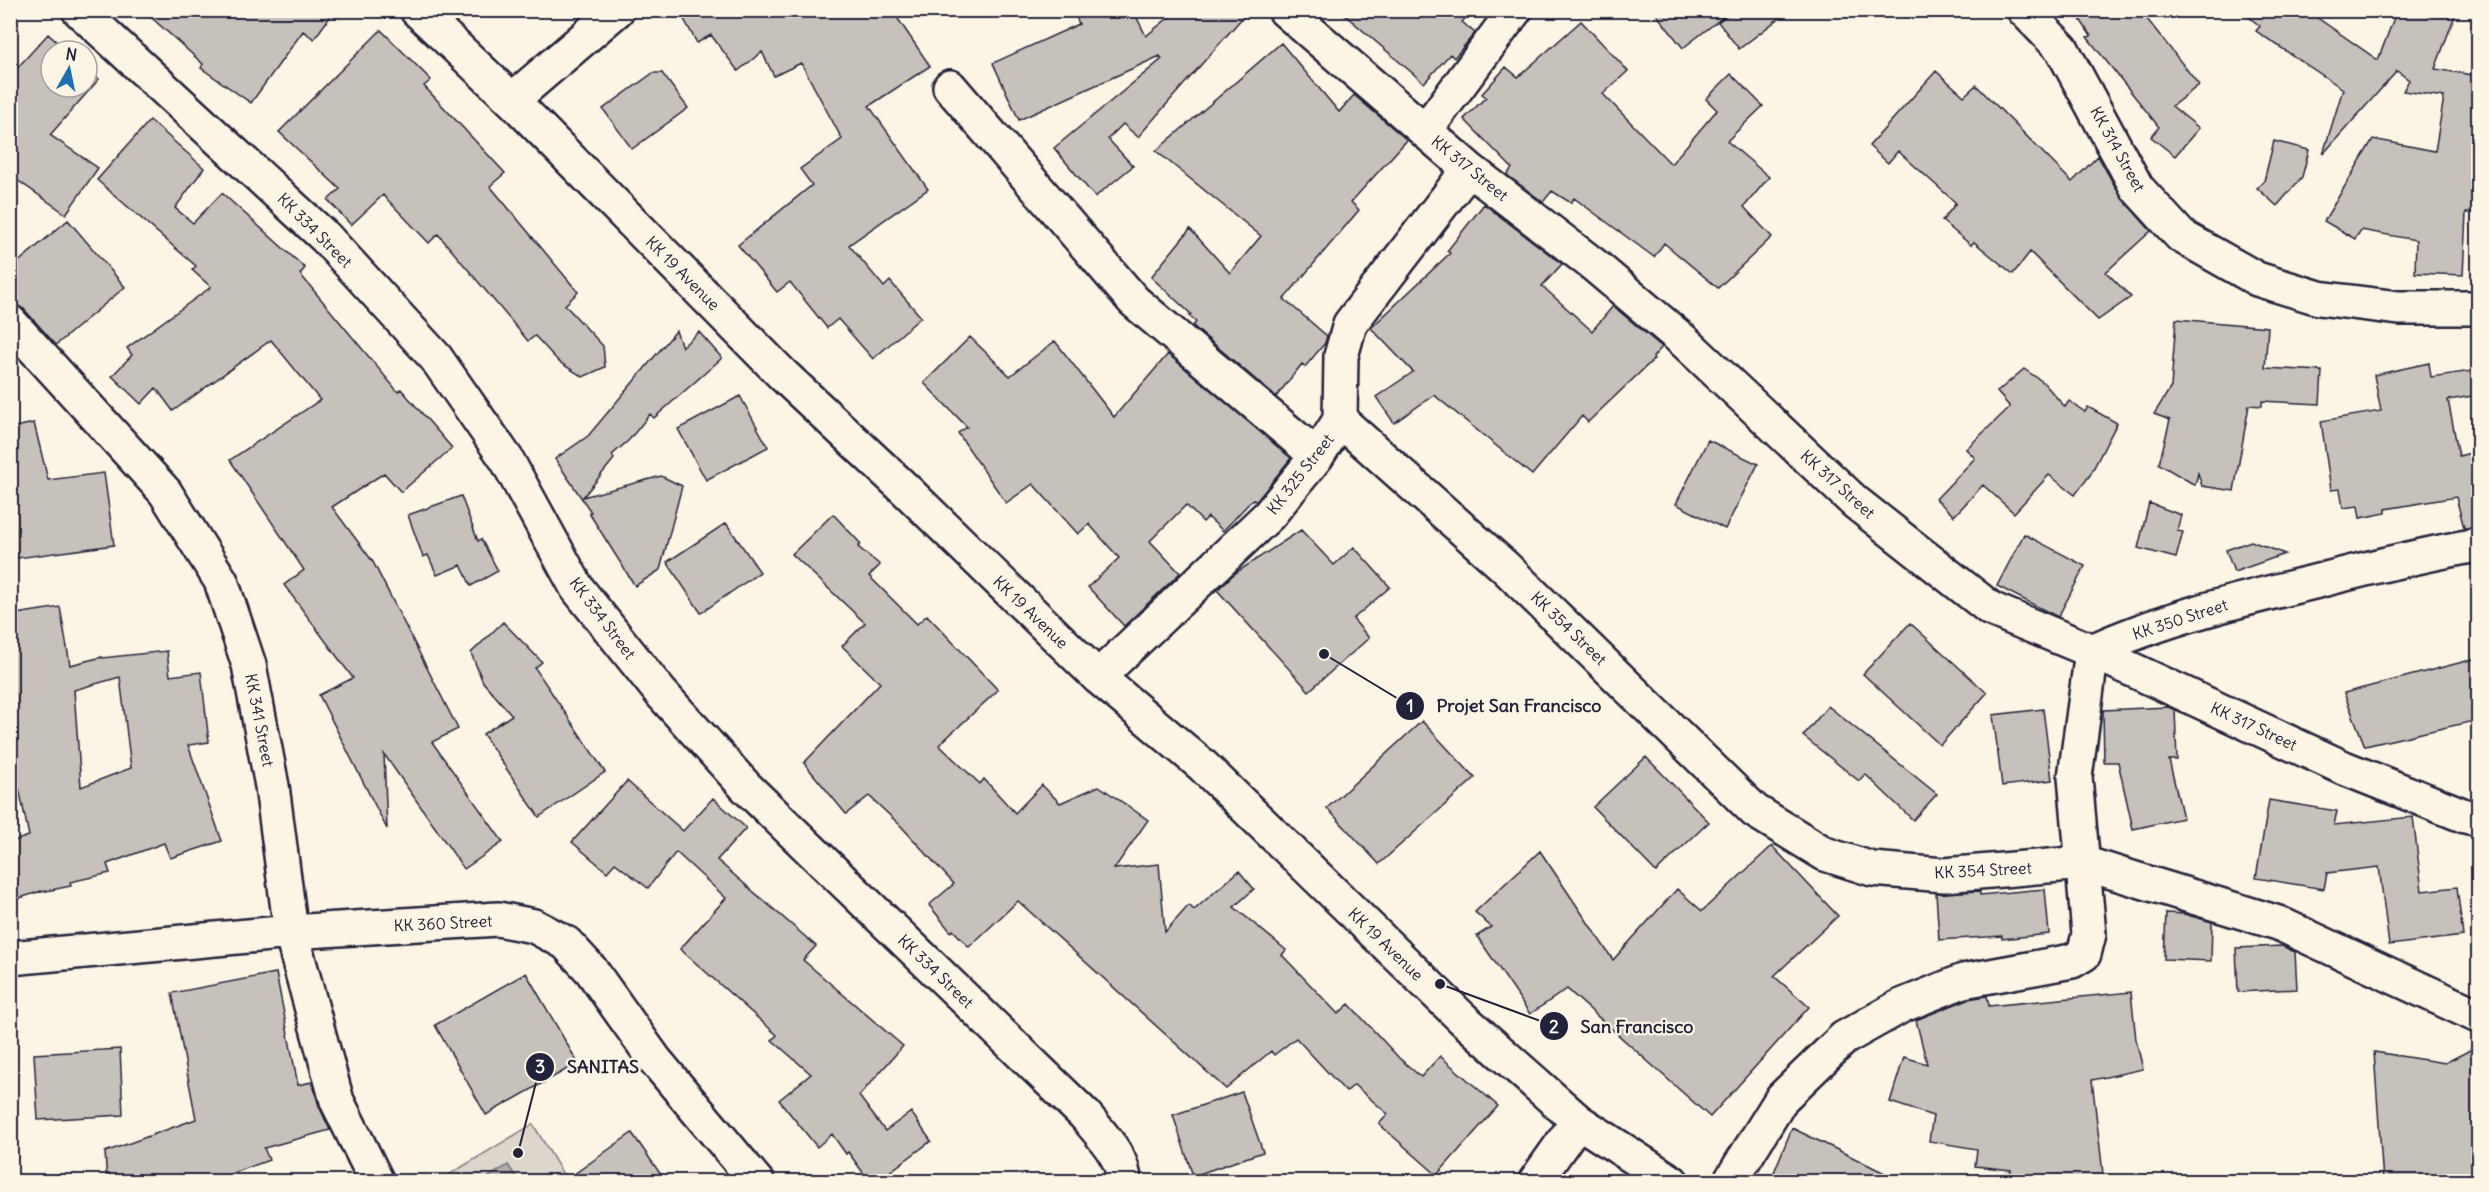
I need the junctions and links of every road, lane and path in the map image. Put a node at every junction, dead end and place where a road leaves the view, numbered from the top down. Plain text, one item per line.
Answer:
1 (79, 10) edge
2 (417, 10) edge
3 (617, 10) edge
4 (1285, 10) edge
5 (1515, 10) edge
6 (2024, 10) edge
7 (950, 87) dead end
8 (512, 100) junction
9 (1425, 131) junction
10 (1469, 169) junction
11 (2478, 308) edge
12 (10, 322) edge
13 (1340, 420) junction
14 (1317, 456) junction
15 (2478, 545) edge
16 (2092, 651) junction
17 (1098, 677) junction
18 (2478, 819) edge
19 (2083, 863) junction
20 (291, 932) junction
21 (10, 958) edge
22 (2478, 1016) edge
23 (1578, 1121) junction
24 (377, 1182) edge
25 (757, 1182) edge
26 (1124, 1182) edge
27 (1535, 1182) edge
28 (1672, 1182) edge
29 (1730, 1182) edge

1 - 26 street, KK 334 Street
2 - 8 street, KK 19 Avenue
3 - 8 street
4 - 9 street, KK 317 Street
5 - 9 street
6 - 11 street, KK 314 Street
7 - 14 street
8 - 17 street, KK 19 Avenue
9 - 10 street, KK 317 Street
10 - 13 street, KK 325 Street
10 - 16 street, KK 317 Street
12 - 20 street, KK 341 Street
13 - 14 street, KK 325 Street
13 - 19 street, KK 354 Street
14 - 17 street, KK 325 Street
15 - 16 street, KK 350 Street
16 - 18 street, KK 317 Street
16 - 19 street
17 - 23 street, KK 19 Avenue
19 - 22 street, KK 354 Street
19 - 29 street
20 - 21 street, KK 360 Street
20 - 24 street, KK 341 Street
20 - 25 street, KK 360 Street
23 - 27 street
23 - 28 street, KK 19 Avenue

